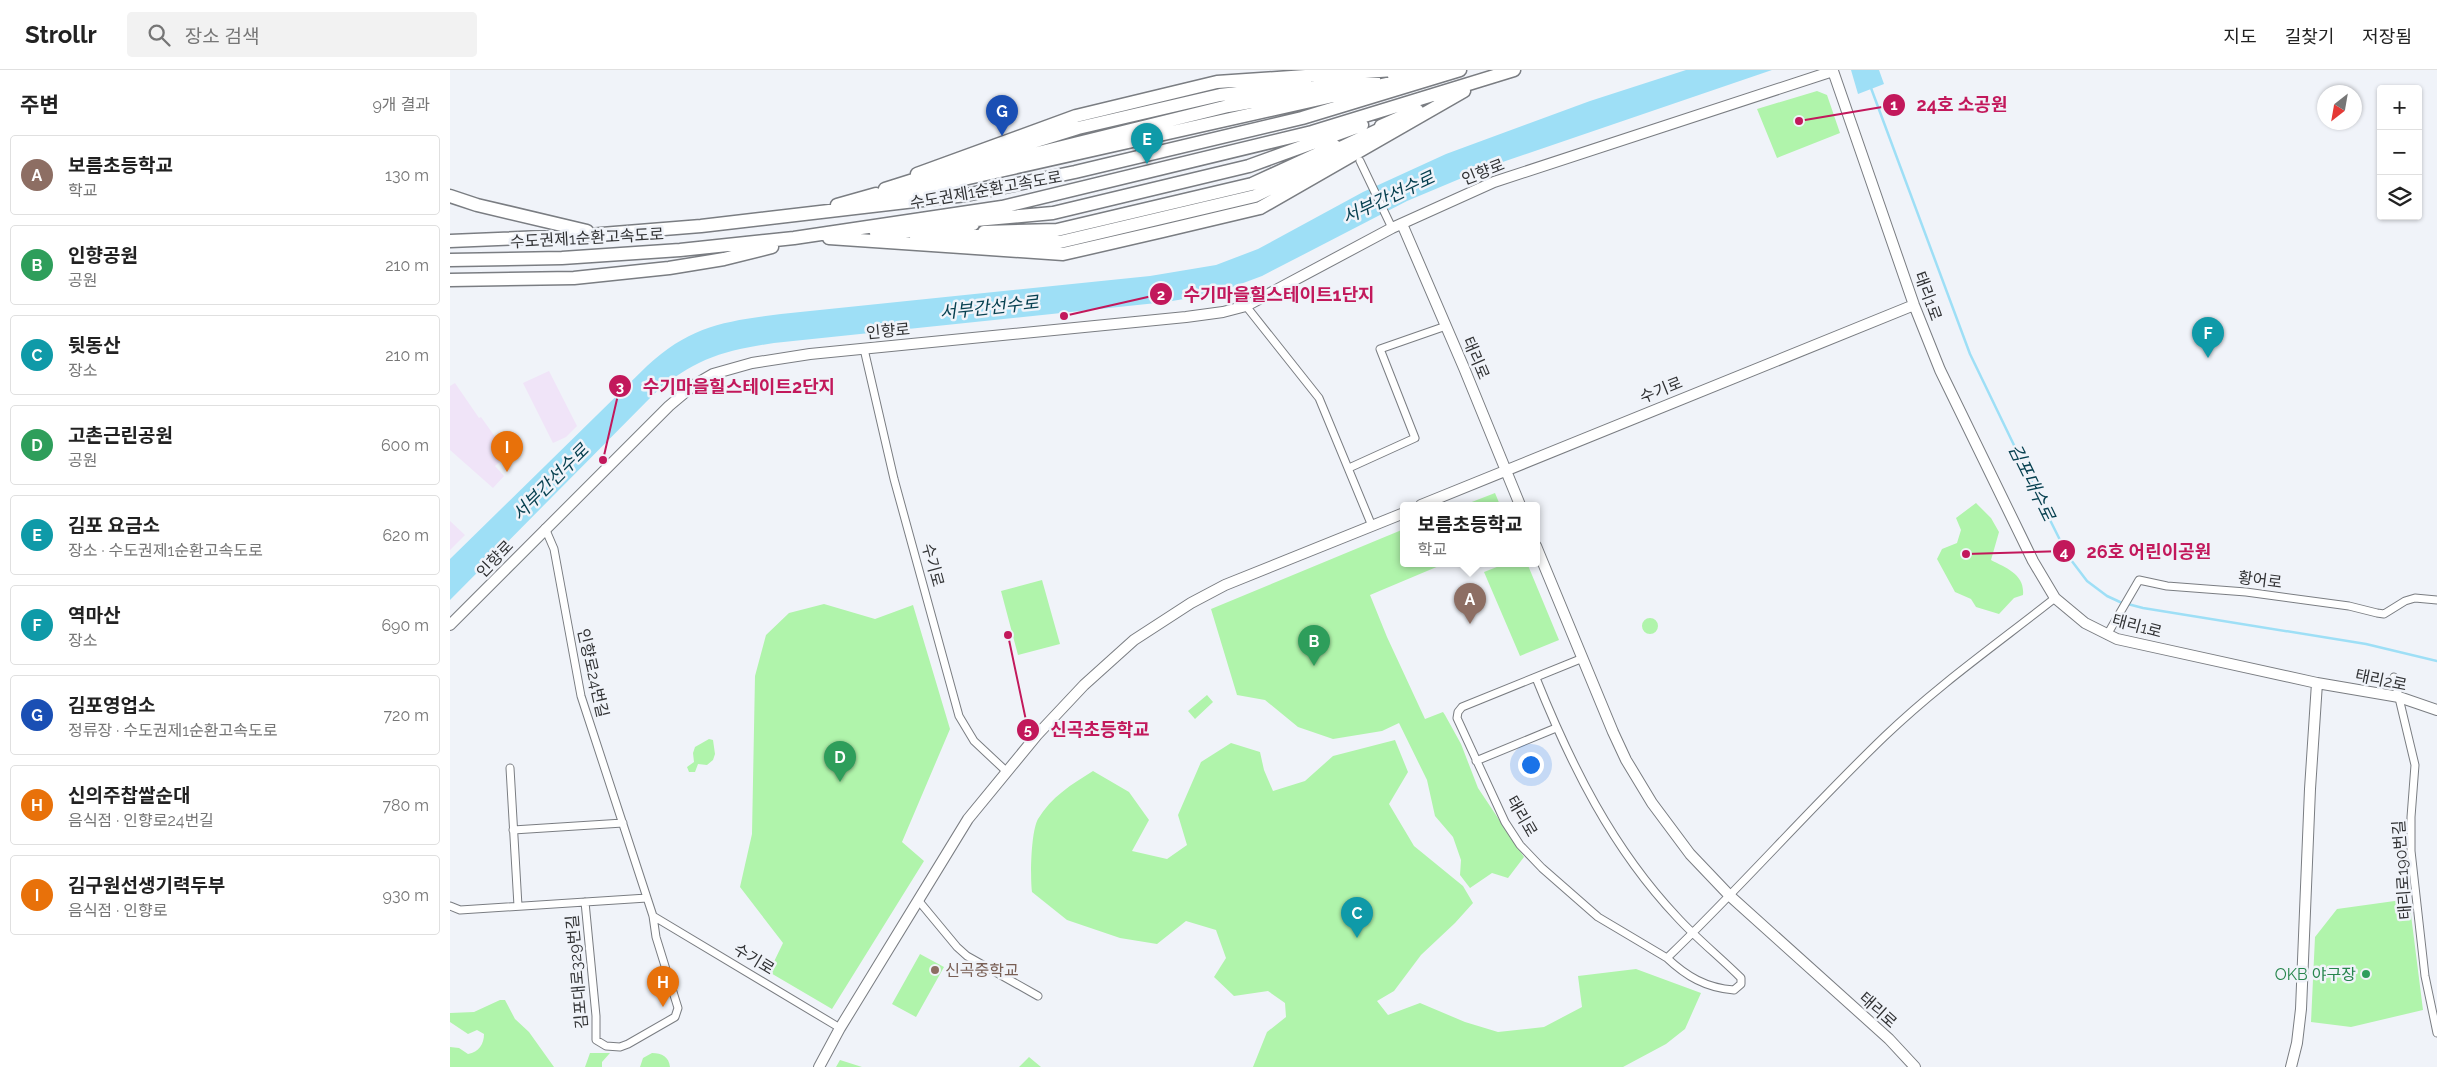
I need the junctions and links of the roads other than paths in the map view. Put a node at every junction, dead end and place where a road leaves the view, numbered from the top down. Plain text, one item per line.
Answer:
1 (1355, 70) edge
2 (1394, 70) edge
3 (1417, 70) edge
4 (1429, 70) edge
5 (1437, 70) edge
6 (1443, 70) edge
7 (1449, 70) edge
8 (1460, 70) edge
9 (1514, 70) edge
10 (1833, 70) edge
11 (1485, 79) junction
12 (1360, 161) dead end
13 (450, 196) edge
14 (802, 215) junction
15 (1394, 223) junction
16 (450, 232) edge
17 (602, 234) junction
18 (806, 236) junction
19 (546, 237) junction
20 (450, 241) edge
21 (450, 260) edge
22 (480, 279) junction
23 (450, 280) edge
24 (450, 286) edge
25 (1914, 304) junction
26 (1246, 306) junction
27 (1446, 326) junction
28 (864, 349) junction
29 (1348, 468) junction
30 (1505, 470) junction
31 (1429, 502) edge
32 (1519, 502) edge
33 (1400, 515) edge
34 (1372, 526) junction
35 (545, 528) junction
36 (1540, 556) edge
37 (2055, 598) junction
38 (2437, 600) edge
39 (450, 625) edge
40 (2109, 630) junction
41 (1583, 658) junction
42 (2394, 676) dead end
43 (1536, 678) junction
44 (2317, 683) junction
45 (2398, 697) junction
46 (2437, 710) edge
47 (1556, 728) junction
48 (1476, 761) junction
49 (510, 768) dead end
50 (1006, 771) junction
51 (623, 823) junction
52 (513, 830) junction
53 (1730, 896) junction
54 (646, 898) junction
55 (918, 900) junction
56 (585, 902) junction
57 (450, 906) edge
58 (518, 906) junction
59 (653, 916) junction
60 (1692, 934) junction
61 (1667, 958) junction
62 (1038, 996) dead end
63 (840, 1028) junction
64 (2437, 1033) edge
65 (596, 1040) joint
66 (819, 1067) edge
67 (1915, 1067) edge
68 (2291, 1067) edge

1 - 14 highway
2 - 14 highway
3 - 14 highway
4 - 14 highway
5 - 14 highway
6 - 14 highway
7 - 14 highway
8 - 14 highway, 수도권제1순환고속도로
9 - 11 highway, 수도권제1순환고속도로
10 - 15 street, 인향로
10 - 25 street, 태리1로
11 - 18 highway, 수도권제1순환고속도로
11 - 18 highway
11 - 18 highway
11 - 18 highway
12 - 15 street
13 - 17 highway
14 - 17 highway, 수도권제1순환고속도로
15 - 26 street, 인향로
15 - 27 street, 태리로
16 - 19 highway
17 - 19 highway, 수도권제1순환고속도로
18 - 21 highway, 수도권제1순환고속도로
18 - 22 highway
19 - 20 highway, 수도권제1순환고속도로
22 - 23 highway
22 - 24 highway
25 - 30 street, 수기로
25 - 37 street, 태리1로
26 - 28 street, 인향로
26 - 29 street
27 - 29 street
27 - 30 street, 태리로
28 - 35 street, 인향로
28 - 50 street, 수기로
29 - 34 street
30 - 31 street, 수기로
30 - 32 street, 태리로
33 - 34 street
34 - 50 street
35 - 39 street, 인향로
35 - 51 street, 인향로24번길
36 - 41 street, 태리로
37 - 40 street, 태리1로
37 - 53 street
38 - 40 street, 황어로
40 - 44 street, 태리1로
41 - 43 street, 태리로
41 - 53 street, 태리로
42 - 45 street, 태리로190번길
43 - 47 street, 태리로
43 - 48 street, 태리로
44 - 45 street, 태리2로
44 - 68 street
45 - 46 street, 태리2로
45 - 64 street, 태리로190번길
47 - 48 street
47 - 60 street, 태리로
48 - 61 street, 태리로
49 - 52 street
50 - 55 street
51 - 52 street
51 - 54 street, 인향로24번길
52 - 58 street
53 - 60 street
53 - 67 street, 태리로
54 - 56 street
54 - 59 street, 인향로24번길
55 - 62 street
55 - 63 street
56 - 58 street
56 - 65 street, 김포대로329번길
57 - 58 street
59 - 63 street, 수기로
59 - 65 street, 인향로24번길
60 - 61 street
60 - 61 street, 태리로
63 - 66 street

